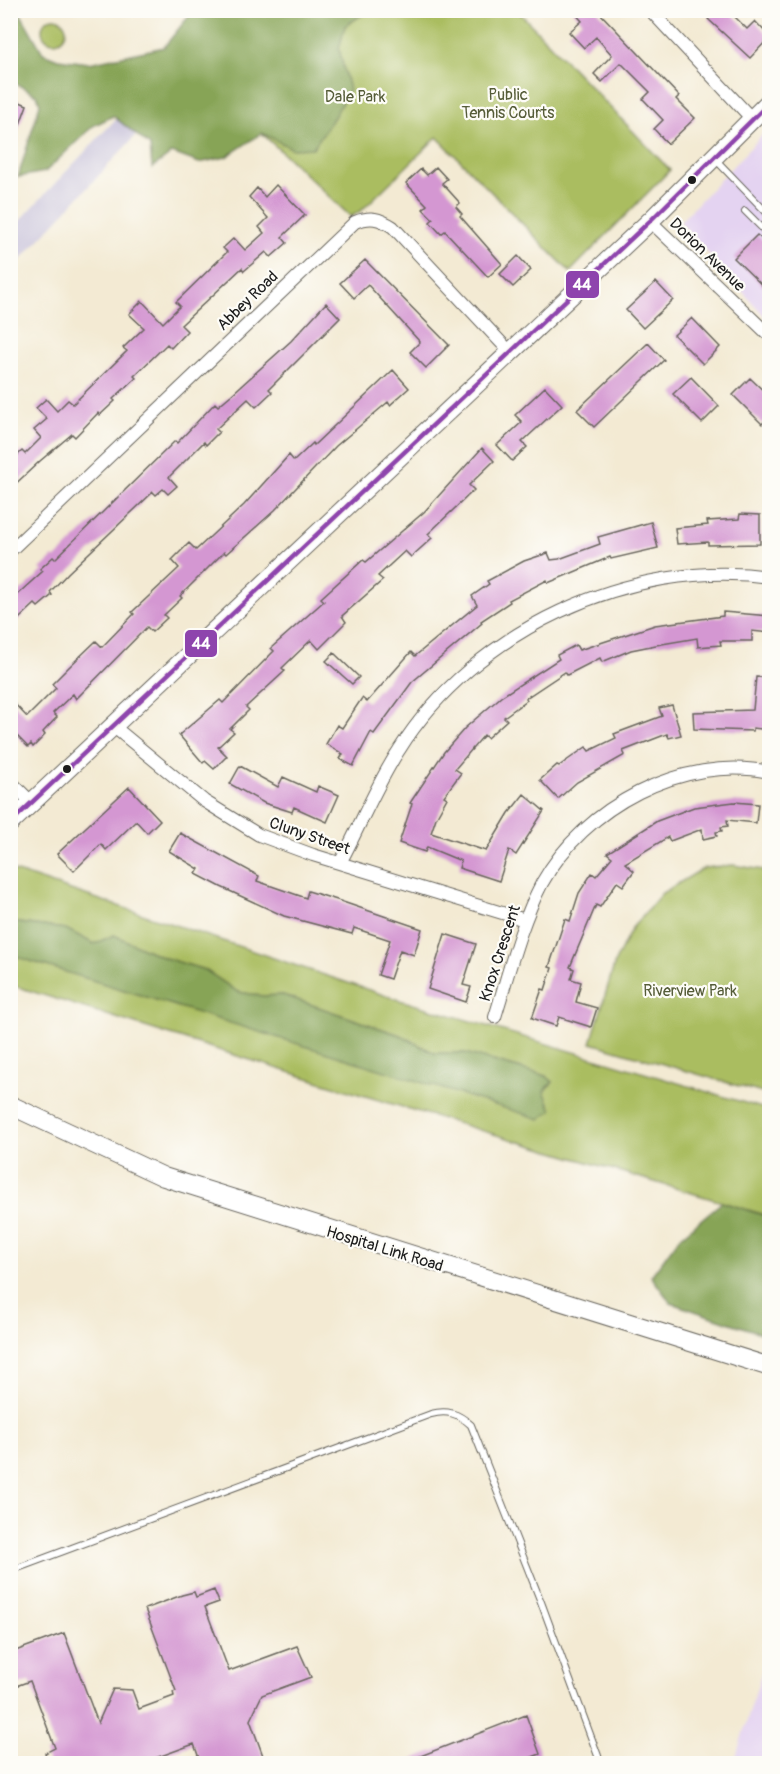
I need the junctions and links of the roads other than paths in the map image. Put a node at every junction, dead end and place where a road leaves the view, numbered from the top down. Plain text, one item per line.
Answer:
1 (650, 10) edge
2 (770, 100) edge
3 (752, 119) junction
4 (714, 158) junction
5 (745, 211) dead end
6 (770, 216) edge
7 (650, 221) junction
8 (770, 236) edge
9 (770, 336) edge
10 (510, 352) junction
11 (10, 551) edge
12 (770, 577) edge
13 (113, 726) junction
14 (770, 772) edge
15 (10, 781) edge
16 (32, 802) junction
17 (10, 823) edge
18 (340, 863) junction
19 (525, 920) junction
20 (495, 1017) dead end
21 (10, 1105) edge
22 (770, 1367) edge
23 (10, 1571) edge
24 (601, 1764) edge

1 - 3 street
2 - 3 street
3 - 4 street
4 - 6 lane
4 - 7 street
5 - 8 lane
7 - 9 street, Dorion Avenue
7 - 10 street
10 - 11 street, Abbey Road
10 - 13 street
12 - 18 street
13 - 16 street
13 - 18 street, Cluny Street
14 - 19 street, Knox Crescent
15 - 16 street
16 - 17 street
18 - 19 street, Cluny Street
19 - 20 street, Knox Crescent
21 - 22 street, Hospital Link Road
23 - 24 lane

